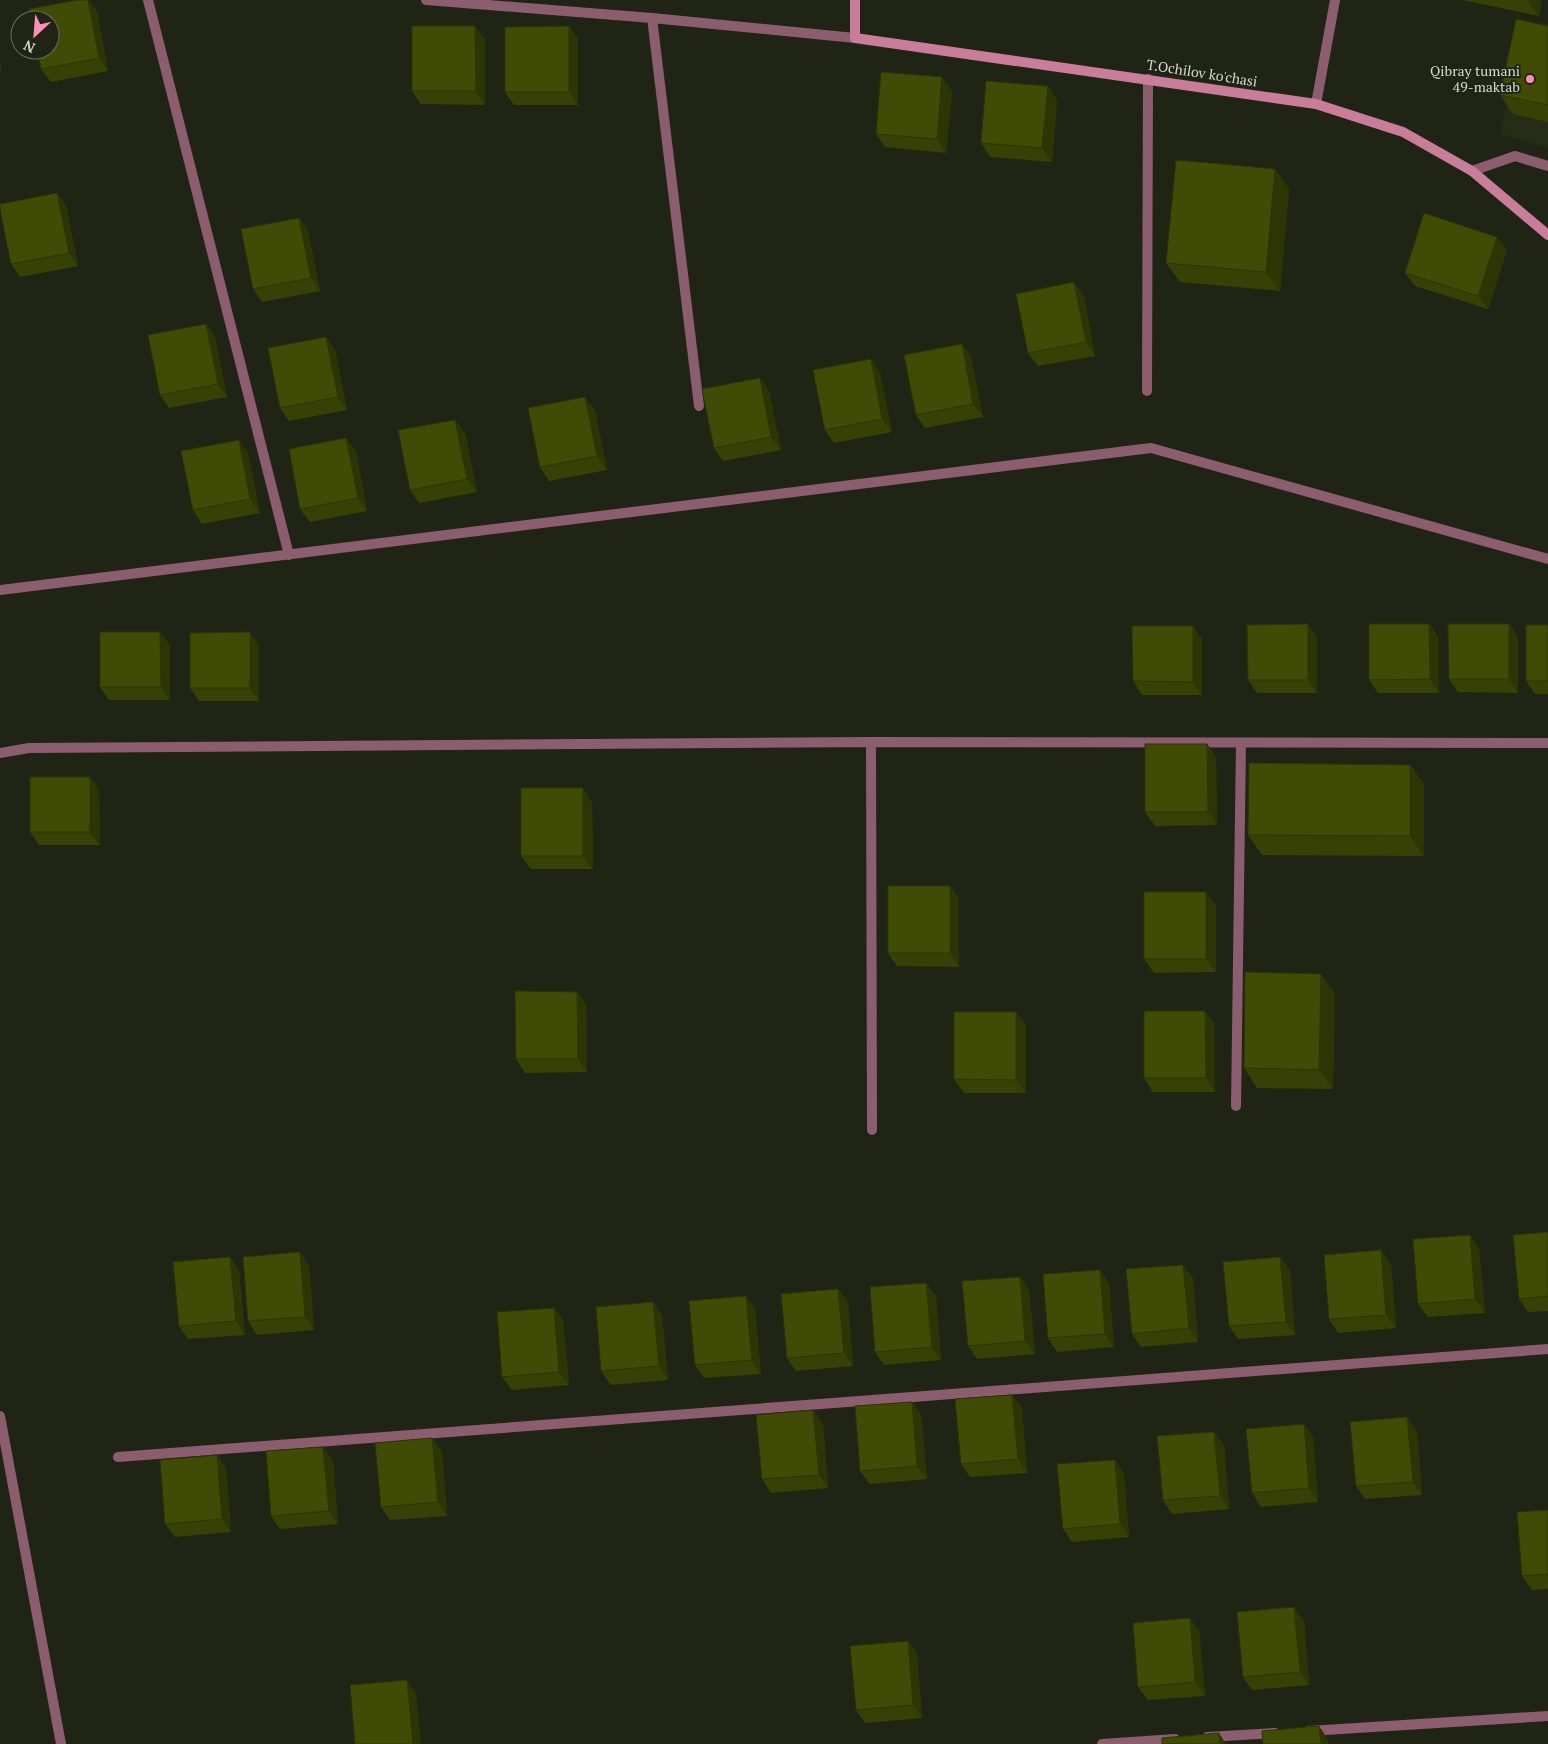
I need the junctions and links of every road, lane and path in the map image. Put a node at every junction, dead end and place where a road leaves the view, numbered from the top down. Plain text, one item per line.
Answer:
1 (148, 0) edge
2 (426, 0) edge
3 (855, 0) edge
4 (1335, 0) edge
5 (652, 18) junction
6 (854, 38) junction
7 (1148, 79) junction
8 (1316, 104) junction
9 (1548, 166) edge
10 (1472, 171) junction
11 (1548, 235) edge
12 (1147, 391) dead end
13 (699, 406) dead end
14 (289, 555) junction
15 (1548, 558) edge
16 (0, 590) edge
17 (871, 742) junction
18 (1241, 743) junction
19 (1548, 743) edge
20 (0, 753) edge
21 (1236, 1106) dead end
22 (872, 1130) dead end
23 (1548, 1349) edge
24 (0, 1416) edge
25 (118, 1457) dead end
26 (1548, 1716) edge
27 (61, 1744) edge
28 (1102, 1744) edge

1 - 14 street
2 - 5 street
3 - 6 main road
4 - 8 street
5 - 6 street
5 - 13 street
6 - 7 main road, T.Ochilov ko'chasi
7 - 8 main road, T.Ochilov ko'chasi
7 - 12 street
8 - 10 main road, T.Ochilov ko'chasi
9 - 10 street
10 - 11 main road, T.Ochilov ko'chasi
14 - 15 street
14 - 16 street
17 - 18 street
17 - 20 street
17 - 22 street
18 - 19 street
18 - 21 street
23 - 25 street
24 - 27 street
26 - 28 street

